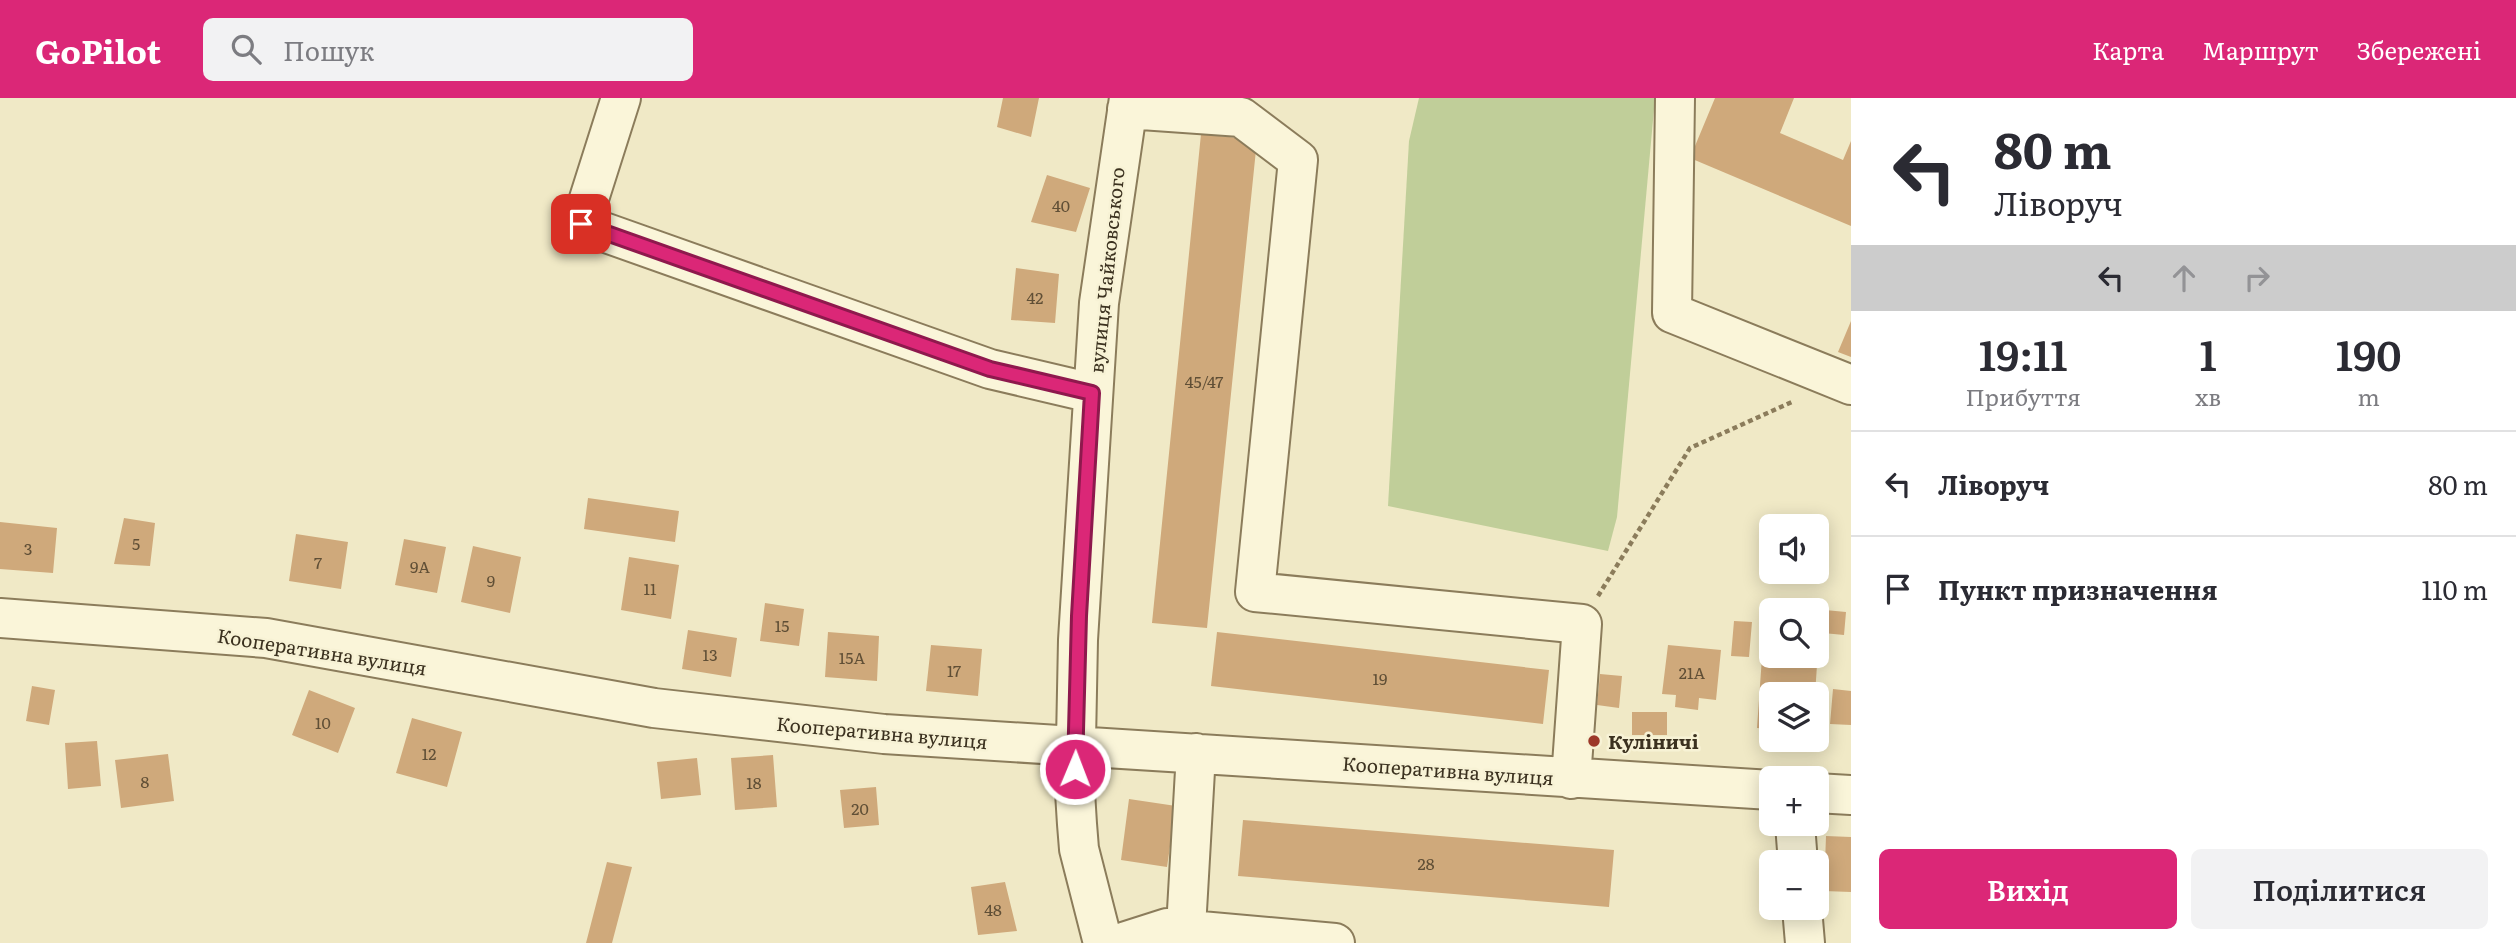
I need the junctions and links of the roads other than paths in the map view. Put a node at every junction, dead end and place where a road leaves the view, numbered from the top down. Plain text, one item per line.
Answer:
1 (621, 98) edge
2 (1675, 98) edge
3 (1128, 104) edge
4 (1851, 385) edge
5 (1092, 393) junction
6 (0, 618) edge
7 (1075, 746) junction
8 (1196, 753) junction
9 (1571, 779) junction
10 (1759, 789) edge
11 (1829, 794) edge
12 (1851, 795) edge
13 (1803, 920) edge
14 (1185, 928) junction
15 (1103, 943) edge
16 (1120, 943) edge
17 (1335, 943) edge
18 (1804, 943) edge

1 - 5 street
2 - 4 street
3 - 5 street, вулиця Чайковського
3 - 9 street
5 - 7 street, вулиця Чайковського
6 - 7 street, Кооперативна вулиця
7 - 8 street, Кооперативна вулиця
7 - 15 street, вулиця Чайковського
8 - 9 street, Кооперативна вулиця
8 - 14 street
9 - 10 street, Кооперативна вулиця
11 - 12 street
13 - 18 street
14 - 16 street
14 - 17 street

